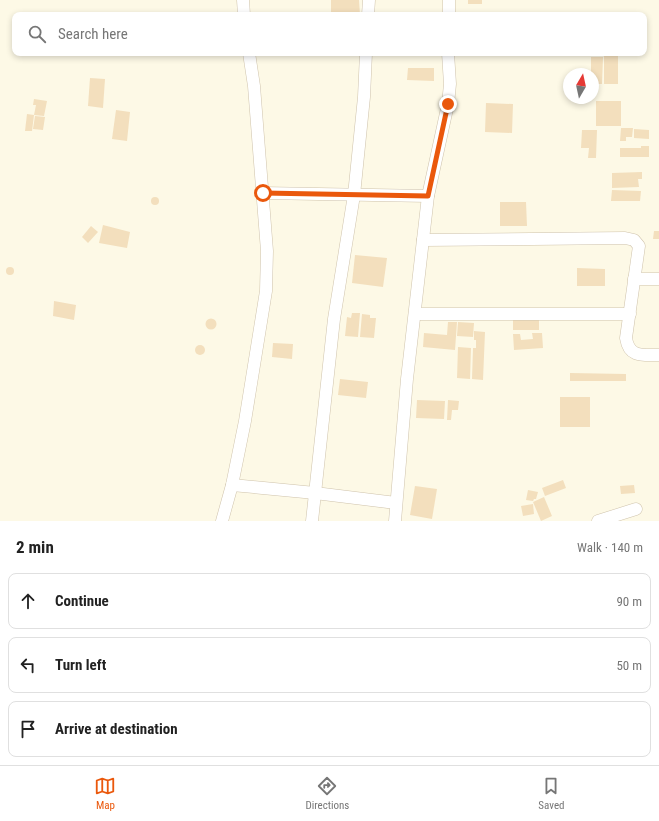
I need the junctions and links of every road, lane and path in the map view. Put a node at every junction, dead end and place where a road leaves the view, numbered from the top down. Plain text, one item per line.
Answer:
1 (243, 0) edge
2 (369, 0) edge
3 (449, 0) edge
4 (244, 12) edge
5 (368, 12) edge
6 (449, 12) edge
7 (249, 56) edge
8 (366, 56) edge
9 (448, 56) edge
10 (263, 193) junction
11 (354, 195) junction
12 (428, 196) junction
13 (423, 240) junction
14 (634, 279) junction
15 (659, 279) edge
16 (415, 314) junction
17 (630, 314) junction
18 (659, 355) edge
19 (232, 485) junction
20 (315, 493) junction
21 (396, 503) junction
22 (636, 509) dead end
23 (222, 521) edge
24 (312, 521) edge
25 (395, 521) edge
26 (598, 521) edge

1 - 4 street
2 - 5 street
3 - 6 street
7 - 10 street
8 - 11 street
9 - 12 street
10 - 11 street
10 - 19 street
11 - 12 street
11 - 20 street
12 - 13 street
13 - 14 street
13 - 16 street
14 - 15 street
14 - 17 street
16 - 17 street
16 - 21 street
17 - 18 street
19 - 20 street
19 - 23 street
20 - 21 street
20 - 24 street
21 - 25 street
22 - 26 street

